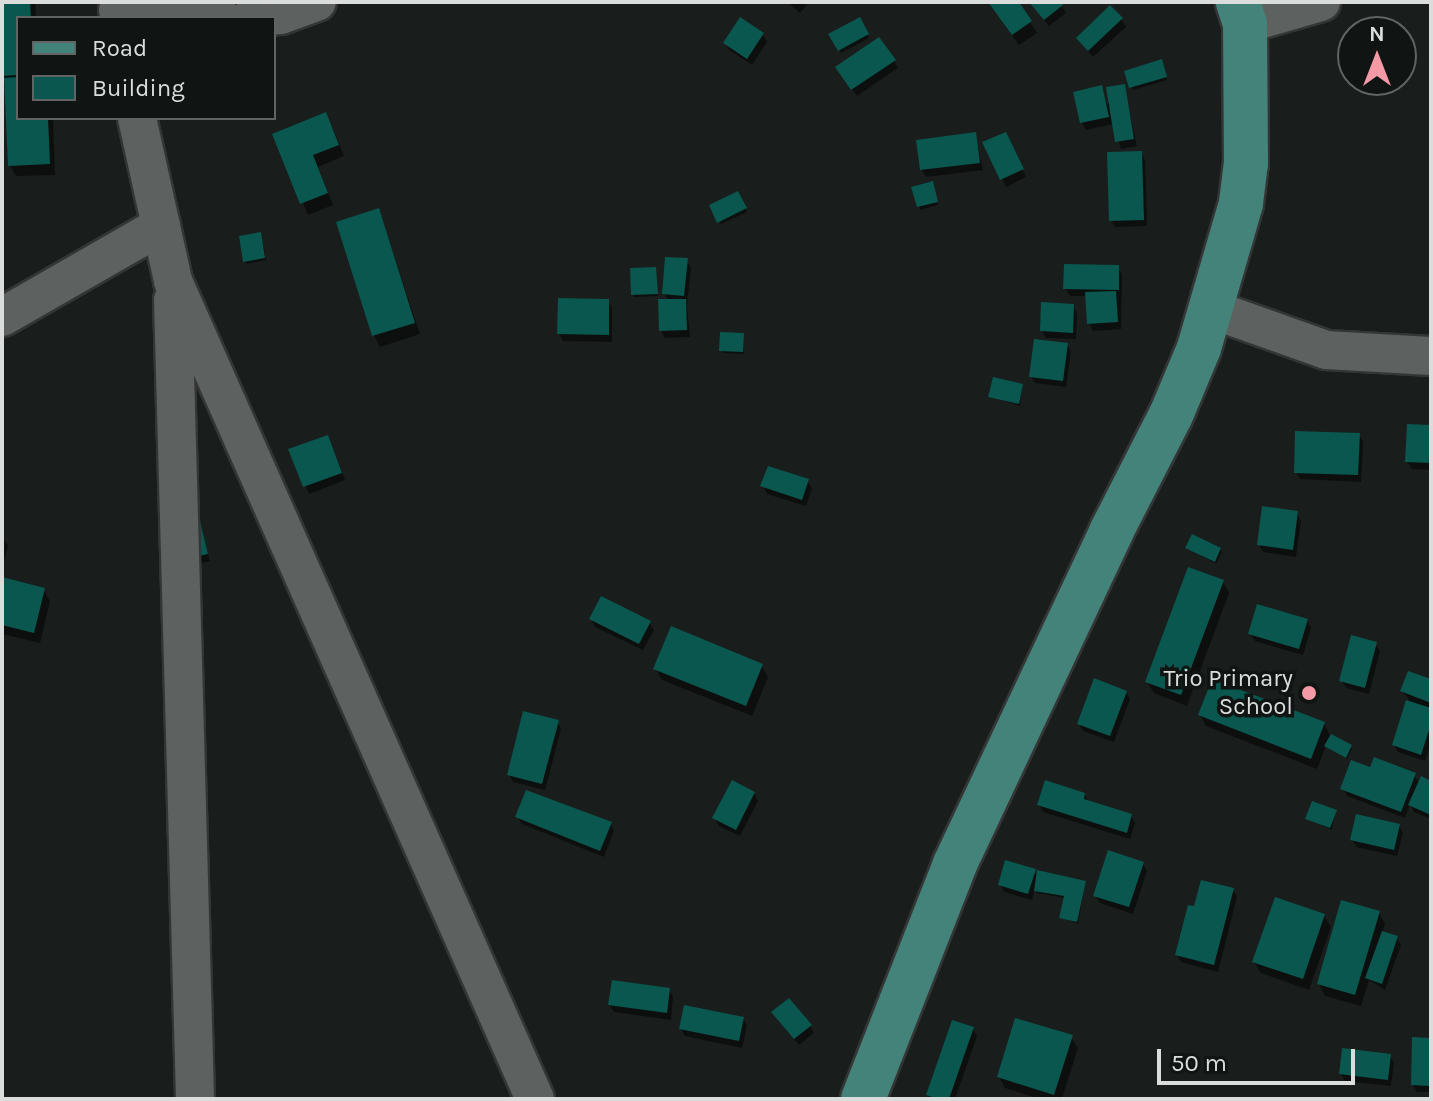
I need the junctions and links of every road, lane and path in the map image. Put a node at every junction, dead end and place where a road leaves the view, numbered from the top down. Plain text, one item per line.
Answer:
1 (317, 2) edge
2 (1321, 2) edge
3 (118, 10) edge
4 (1241, 13) edge
5 (196, 16) edge
6 (271, 16) edge
7 (137, 120) edge
8 (161, 226) junction
9 (173, 281) junction
10 (1211, 309) junction
11 (2, 317) edge
12 (1431, 356) edge
13 (195, 1099) edge
14 (535, 1099) edge
15 (863, 1099) edge

1 - 6 street
2 - 4 street
3 - 5 street
4 - 10 main road
7 - 8 street
8 - 9 street
8 - 11 street
9 - 13 street
9 - 14 street
10 - 12 street
10 - 15 main road

